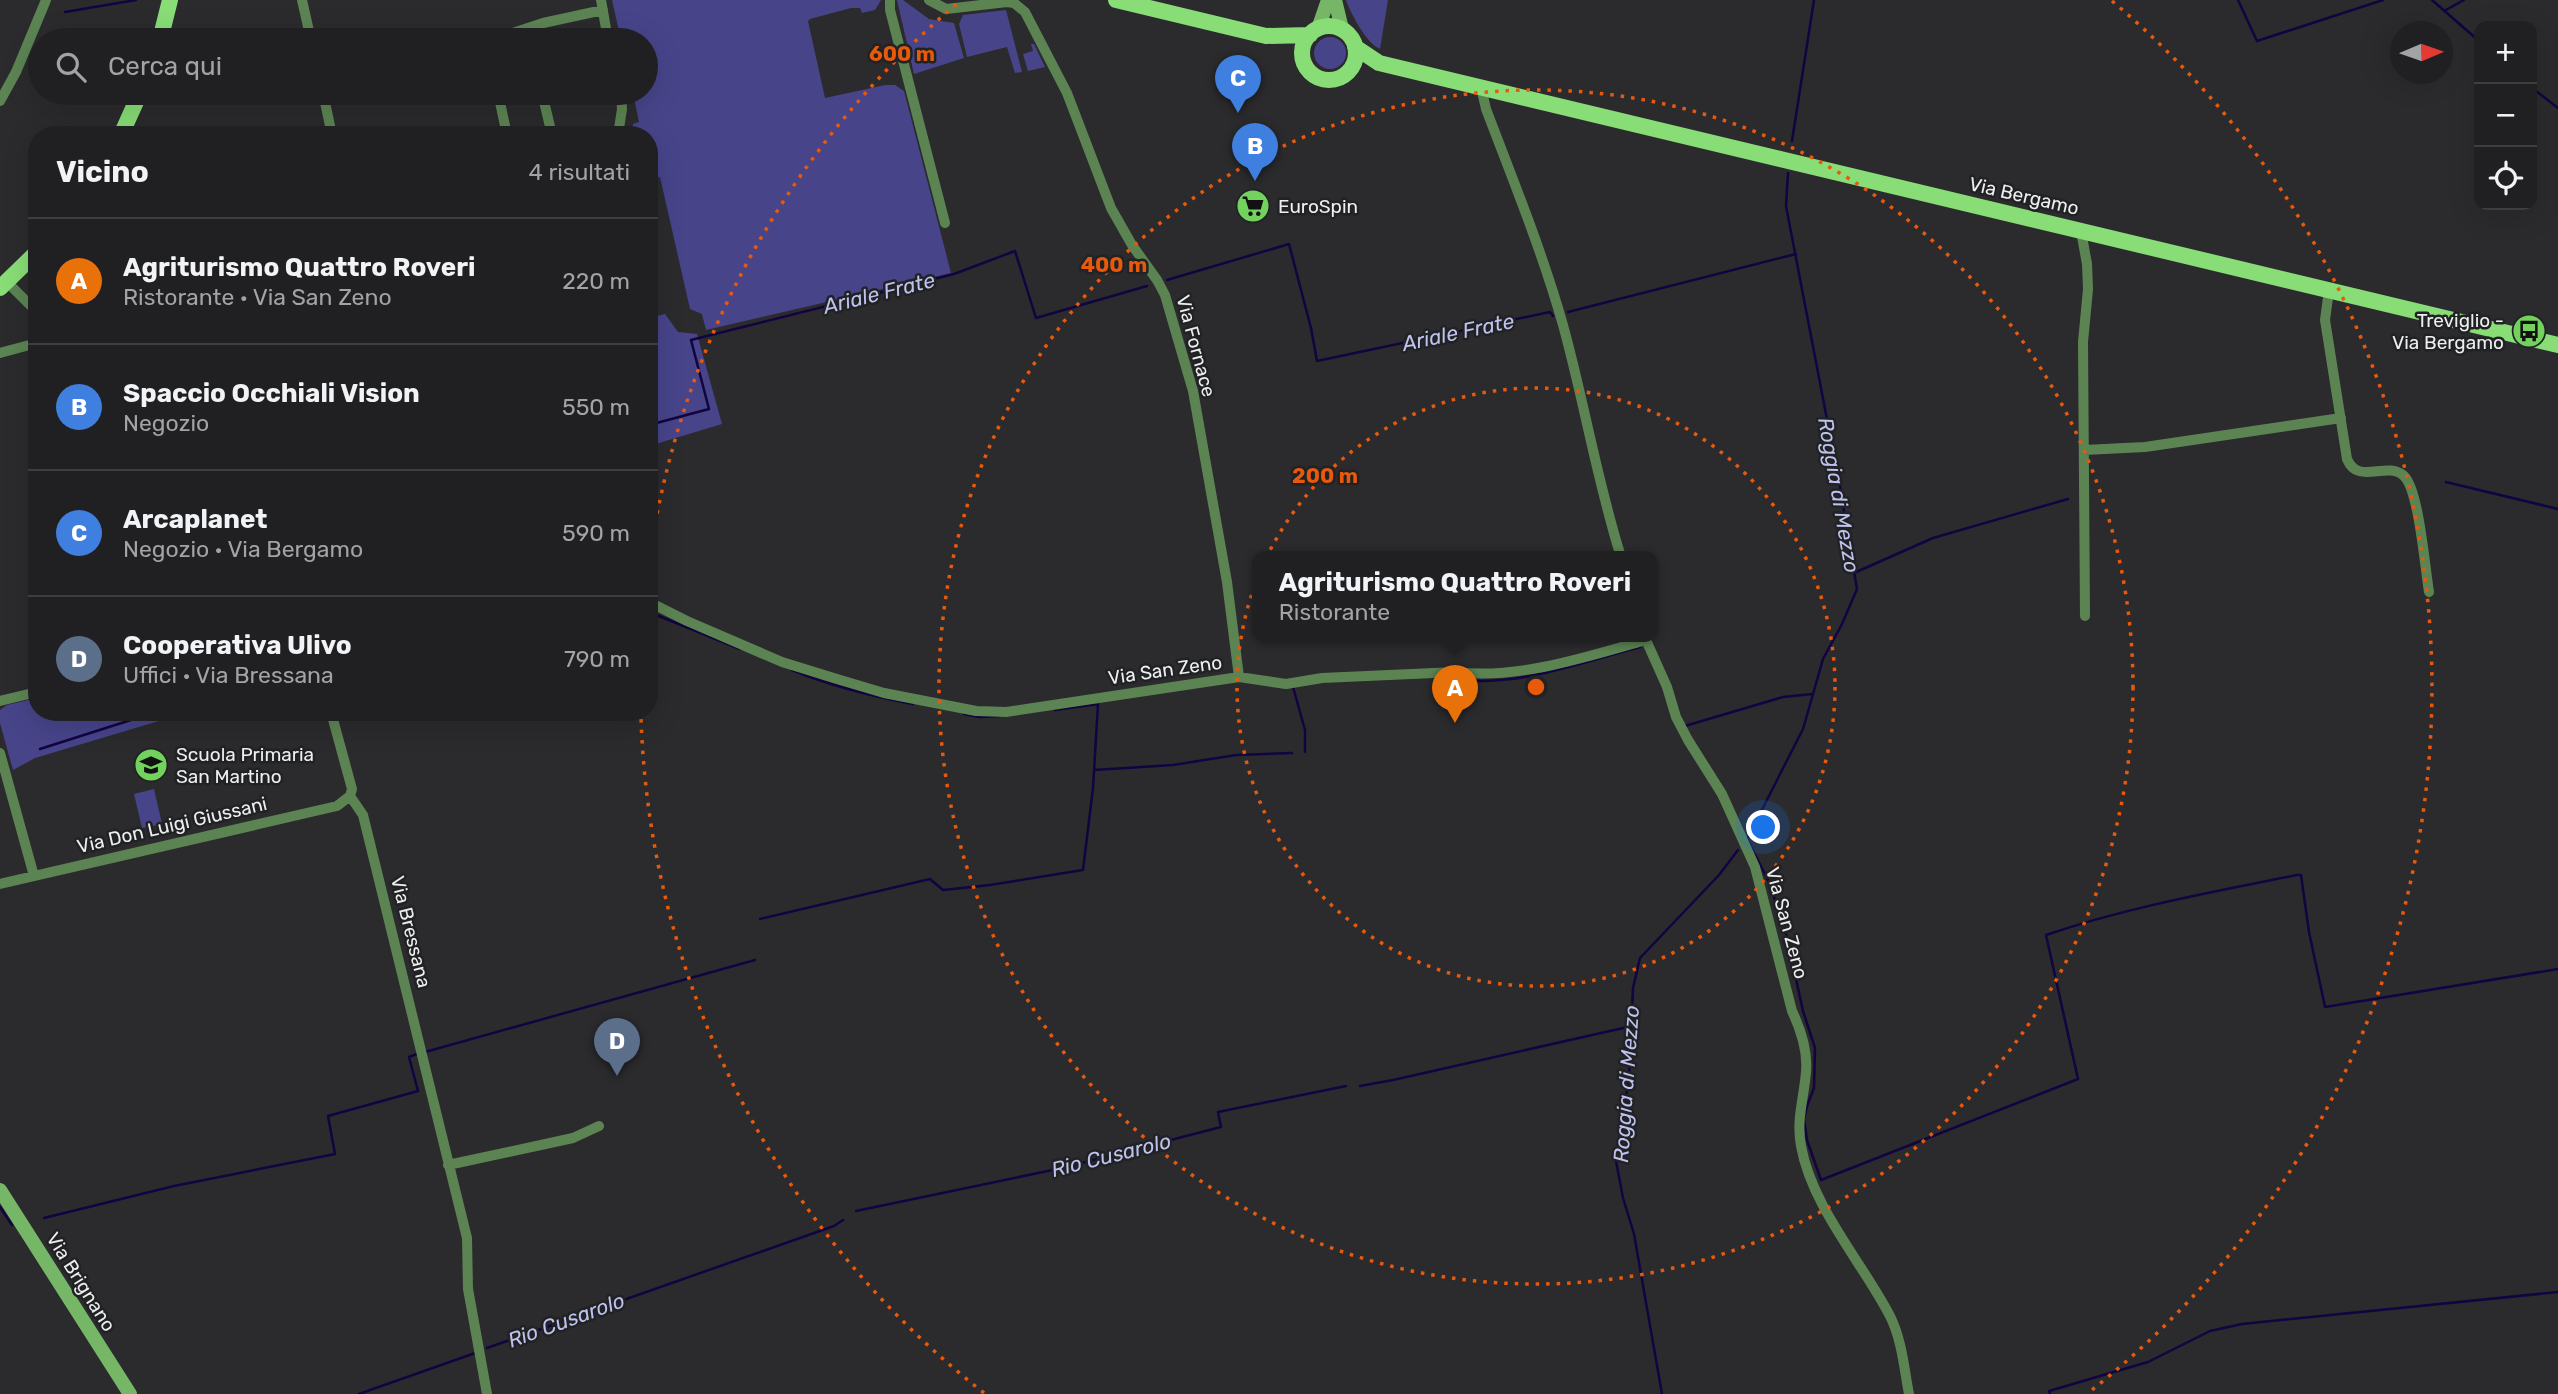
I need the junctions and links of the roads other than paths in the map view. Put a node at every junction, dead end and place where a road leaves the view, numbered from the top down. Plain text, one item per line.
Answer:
1 (46, 0) edge
2 (170, 0) edge
3 (302, 0) edge
4 (890, 0) edge
5 (929, 0) edge
6 (1116, 0) edge
7 (1328, 0) edge
8 (1335, 0) edge
9 (944, 4) edge
10 (602, 5) edge
11 (34, 28) edge
12 (163, 28) edge
13 (308, 28) edge
14 (528, 28) edge
15 (606, 28) edge
16 (1342, 30) junction
17 (1314, 32) junction
18 (1266, 36) junction
19 (28, 43) edge
20 (1355, 47) junction
21 (1303, 51) junction
22 (1379, 63) junction
23 (1350, 70) junction
24 (1481, 88) junction
25 (0, 100) edge
26 (135, 105) edge
27 (326, 105) edge
28 (501, 105) edge
29 (545, 105) edge
30 (622, 105) edge
31 (125, 126) edge
32 (330, 126) edge
33 (505, 126) edge
34 (550, 126) edge
35 (619, 126) edge
36 (945, 223) dead end
37 (2081, 231) junction
38 (28, 261) edge
39 (4, 285) edge
40 (2329, 290) junction
41 (28, 305) edge
42 (28, 345) edge
43 (2558, 345) edge
44 (0, 353) edge
45 (2341, 418) junction
46 (2084, 450) junction
47 (1619, 551) edge
48 (2429, 592) dead end
49 (658, 606) edge
50 (2085, 616) dead end
51 (1636, 642) edge
52 (1647, 642) edge
53 (1239, 677) junction
54 (28, 694) edge
55 (0, 701) edge
56 (333, 721) edge
57 (0, 752) edge
58 (350, 796) junction
59 (34, 876) junction
60 (0, 884) edge
61 (599, 1126) dead end
62 (448, 1164) junction
63 (0, 1190) edge
64 (130, 1394) edge
65 (487, 1394) edge
66 (1909, 1394) edge

1 - 11 street
2 - 12 main road
3 - 13 street
4 - 36 street
5 - 9 street, Via Fornace
6 - 18 main road
7 - 17 street
8 - 16 street
9 - 53 street, Via Fornace
10 - 14 street
10 - 15 street
16 - 17 main road
16 - 20 main road, Via Bergamo
17 - 18 main road
17 - 21 main road
18 - 21 main road
19 - 25 street
20 - 22 main road, Via Bergamo
20 - 23 main road
21 - 23 main road, Via Bergamo
22 - 23 main road, Via Bergamo
22 - 24 main road, Via Bergamo
24 - 37 main road, Via Bergamo
24 - 47 street
26 - 31 main road
27 - 32 street
28 - 33 street
29 - 34 street
30 - 35 street
37 - 40 main road, Via Bergamo
37 - 46 street
38 - 39 main road
39 - 41 street
40 - 43 main road, Via Bergamo
40 - 45 street
42 - 44 street
45 - 46 street
45 - 48 street
46 - 50 street
49 - 53 street, Via San Zeno
51 - 53 street, Via San Zeno
52 - 66 street, Via San Zeno
54 - 55 street
56 - 58 street, Via Bressana
57 - 59 street
58 - 59 street, Via Don Luigi Giussani
58 - 62 street, Via Bressana
59 - 60 street, Via Don Luigi Giussani
61 - 62 street
62 - 65 street, Via Bressana
63 - 64 street, Via Brignano

